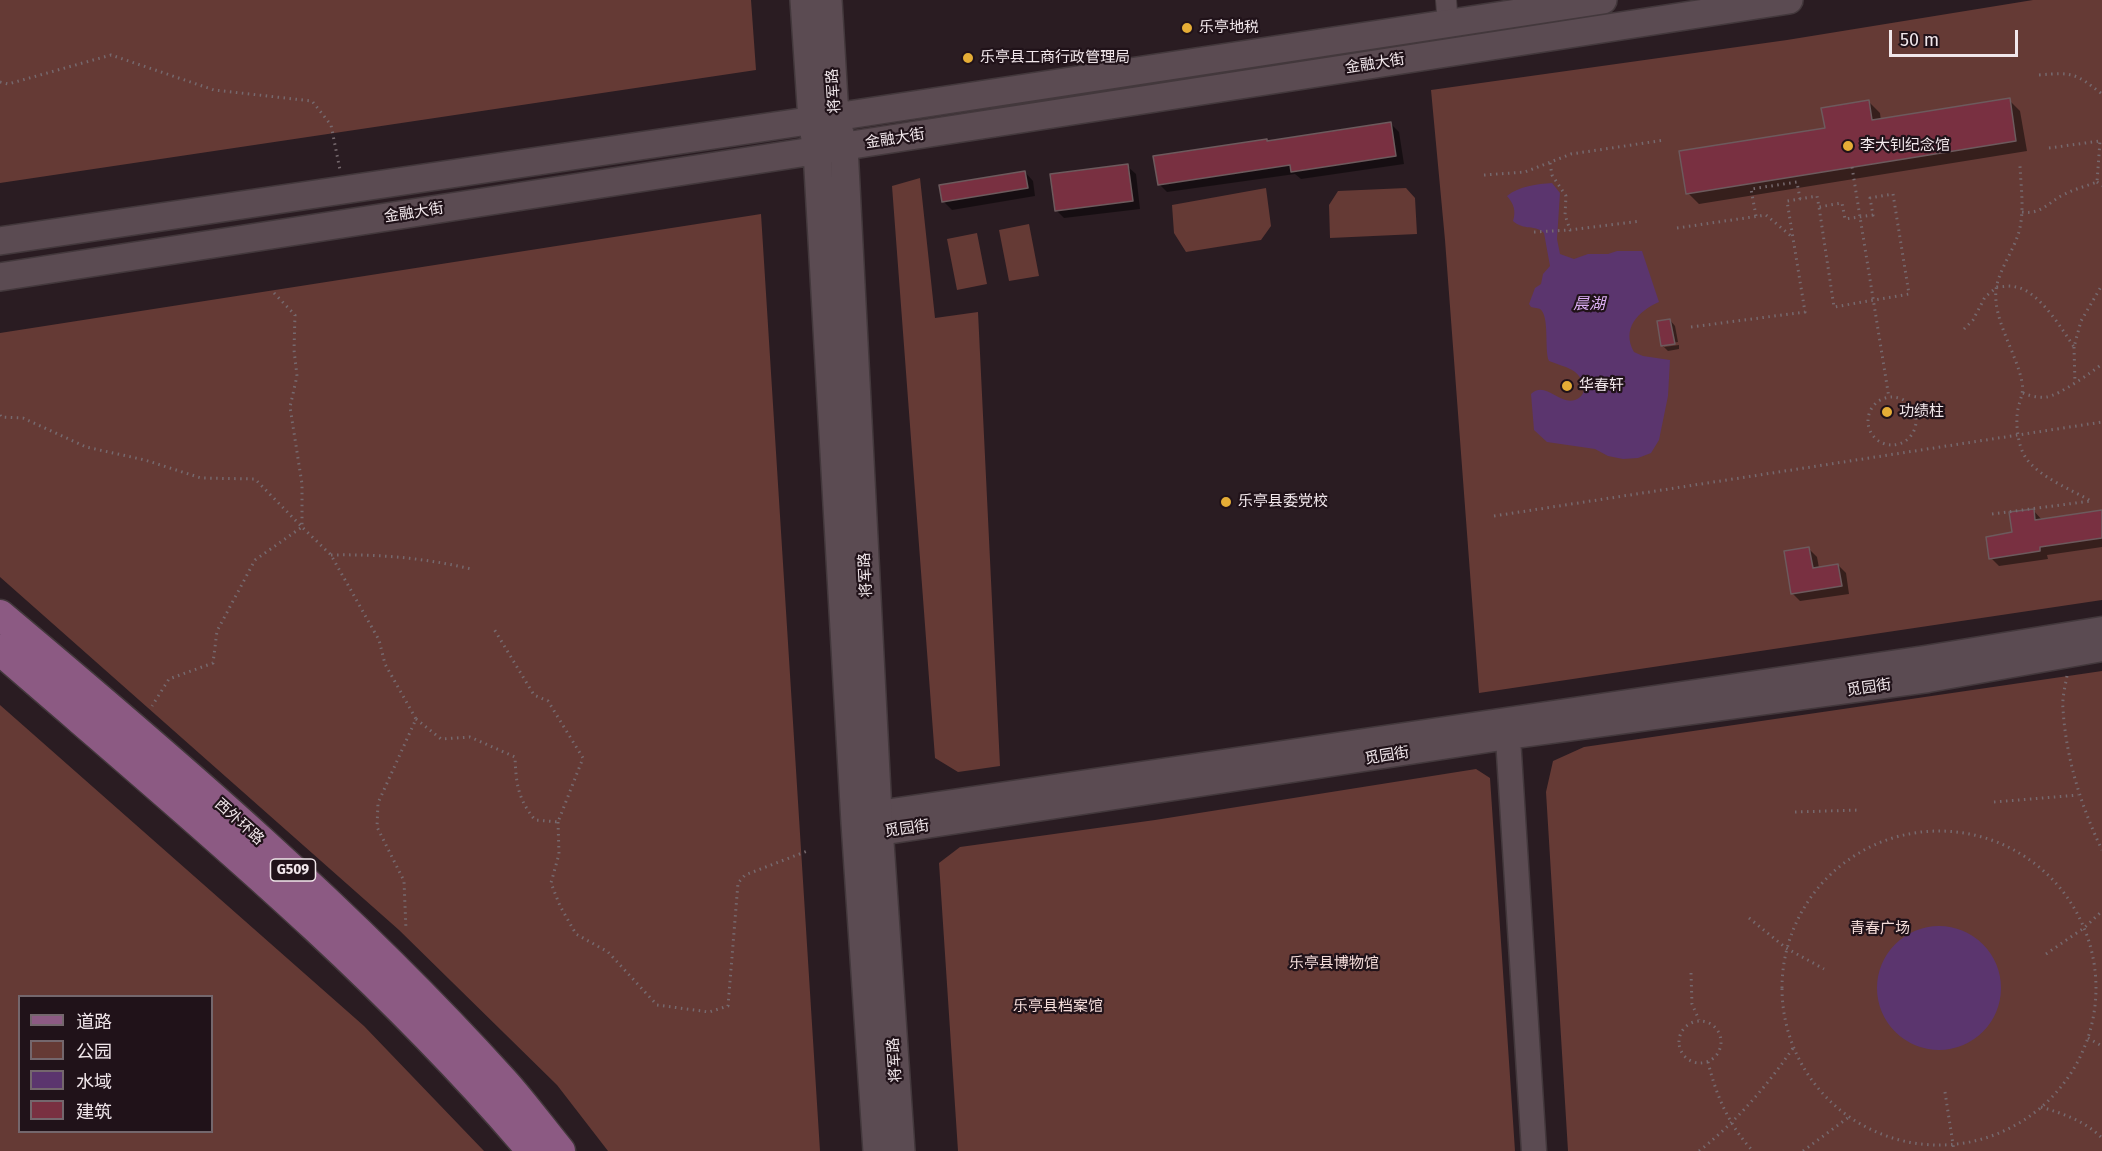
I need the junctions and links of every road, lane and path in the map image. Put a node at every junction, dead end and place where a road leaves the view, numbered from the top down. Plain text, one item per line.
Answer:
1 (804, 0) edge
2 (828, 0) edge
3 (1603, 0) edge
4 (1790, 0) edge
5 (1447, 12) edge
6 (2039, 75) dead end
7 (0, 82) edge
8 (2102, 94) edge
9 (824, 119) junction
10 (1665, 140) dead end
11 (2101, 141) edge
12 (844, 147) junction
13 (2049, 148) dead end
14 (817, 151) junction
15 (1550, 163) junction
16 (2020, 166) dead end
17 (1852, 167) dead end
18 (1484, 175) dead end
19 (2097, 182) junction
20 (2102, 186) edge
21 (345, 191) junction
22 (1800, 199) junction
23 (1819, 207) junction
24 (2022, 212) junction
25 (1756, 216) junction
26 (1641, 221) dead end
27 (1677, 228) dead end
28 (1568, 230) junction
29 (1534, 232) dead end
30 (1792, 237) junction
31 (0, 242) edge
32 (0, 277) edge
33 (2102, 285) edge
34 (1997, 287) junction
35 (274, 293) dead end
36 (1873, 300) junction
37 (1691, 327) dead end
38 (1964, 329) dead end
39 (2074, 347) junction
40 (2102, 364) edge
41 (2075, 383) junction
42 (2023, 393) junction
43 (1889, 398) junction
44 (0, 415) edge
45 (2102, 422) edge
46 (2019, 436) junction
47 (1896, 445) junction
48 (1897, 454) junction
49 (1992, 514) dead end
50 (1494, 516) dead end
51 (302, 527) junction
52 (332, 555) junction
53 (471, 569) dead end
54 (0, 615) edge
55 (494, 629) dead end
56 (2102, 629) edge
57 (2102, 649) edge
58 (0, 650) edge
59 (2067, 676) dead end
60 (152, 706) dead end
61 (416, 719) junction
62 (1507, 729) junction
63 (2078, 795) junction
64 (1994, 802) dead end
65 (1859, 810) dead end
66 (1795, 812) dead end
67 (558, 822) junction
68 (871, 823) junction
69 (810, 850) dead end
70 (2102, 850) edge
71 (2102, 910) edge
72 (1749, 918) dead end
73 (2084, 928) junction
74 (406, 930) dead end
75 (1786, 948) junction
76 (2046, 954) dead end
77 (1824, 969) dead end
78 (1692, 973) dead end
79 (1699, 1020) junction
80 (2088, 1038) junction
81 (2102, 1046) edge
82 (1793, 1048) junction
83 (1708, 1062) junction
84 (1945, 1092) dead end
85 (2041, 1107) junction
86 (1849, 1117) junction
87 (1732, 1122) junction
88 (2102, 1138) edge
89 (1953, 1144) junction
90 (532, 1151) edge
91 (560, 1151) edge
92 (877, 1151) edge
93 (901, 1151) edge
94 (1534, 1151) edge
95 (1700, 1151) edge
96 (1753, 1151) edge
97 (1803, 1151) edge
98 (1953, 1151) edge

1 - 9 main road, 将军路
2 - 9 main road, 将军路
3 - 5 main road, 金融大街
4 - 12 main road, 金融大街
5 - 9 main road, 金融大街
6 - 8 path
7 - 21 path
9 - 12 main road, 将军路
9 - 14 main road, 将军路
9 - 21 main road, 金融大街
10 - 15 path
11 - 13 path
11 - 19 path
12 - 14 main road, 金融大街
12 - 68 main road, 将军路
14 - 32 main road, 金融大街
14 - 68 main road, 将军路
15 - 18 path
15 - 28 path
16 - 24 path
17 - 36 path
19 - 20 path
19 - 24 path
21 - 31 main road, 金融大街
22 - 23 path
22 - 25 path
22 - 30 path
23 - 36 path
23 - 36 path
24 - 34 path
25 - 27 path
25 - 30 path
26 - 28 path
28 - 29 path
30 - 37 path
33 - 39 path
34 - 38 path
34 - 39 path
34 - 42 path
35 - 51 path
36 - 43 path
39 - 41 path
40 - 41 path
41 - 42 path
42 - 46 path
43 - 47 path
43 - 47 path
44 - 51 path
45 - 46 path
46 - 48 path
46 - 49 path
47 - 48 path
48 - 50 path
51 - 52 path
51 - 60 path
52 - 53 path
52 - 61 path
54 - 91 main road, 西外环路 / G509
55 - 67 path
56 - 62 street, 觅园街
57 - 62 street, 觅园街
58 - 90 main road, 西外环路 / G509
59 - 63 path
61 - 67 path
61 - 74 path
62 - 68 street, 觅园街
62 - 94 street
63 - 64 path
63 - 70 path
65 - 66 path
67 - 69 path
68 - 92 main road, 将军路
68 - 93 main road, 将军路
71 - 73 path
72 - 75 path
73 - 75 path
73 - 76 path
73 - 80 path
75 - 77 path
75 - 82 path
78 - 79 path
79 - 83 path
79 - 83 path
80 - 81 path
80 - 85 path
82 - 86 path
82 - 87 path
83 - 87 path
84 - 89 path
85 - 88 path
85 - 89 path
86 - 89 path
86 - 97 path
87 - 95 path
87 - 96 path
89 - 98 path

